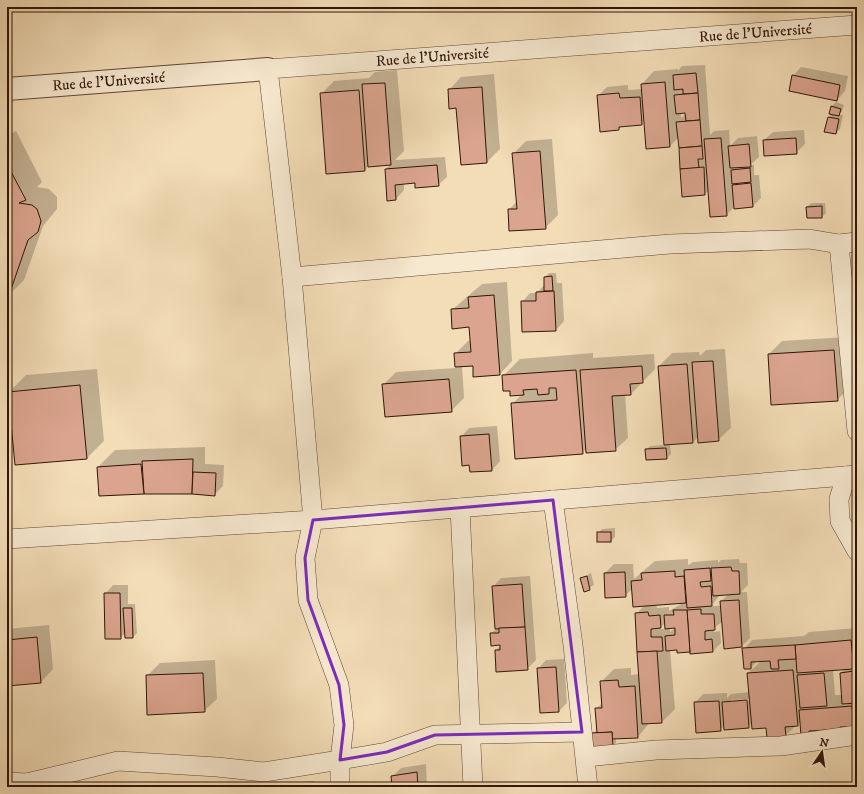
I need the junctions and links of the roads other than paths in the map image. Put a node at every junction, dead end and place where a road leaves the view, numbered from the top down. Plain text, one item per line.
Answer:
1 (857, 25) edge
2 (268, 69) junction
3 (7, 89) edge
4 (848, 243) edge
5 (292, 277) junction
6 (857, 431) edge
7 (852, 475) edge
8 (553, 500) junction
9 (460, 508) junction
10 (313, 520) junction
11 (7, 539) edge
12 (857, 551) edge
13 (582, 732) junction
14 (470, 733) junction
15 (857, 735) edge
16 (586, 757) junction
17 (340, 760) junction
18 (7, 782) edge
19 (28, 785) edge
20 (340, 787) edge
21 (473, 787) edge
22 (588, 787) edge

1 - 2 street, Rue de l'Université
2 - 3 street, Rue de l'Université
2 - 5 street
4 - 5 street
4 - 6 street
5 - 10 street
7 - 8 street
7 - 12 street
8 - 9 street
8 - 13 street
9 - 10 street
9 - 14 street
10 - 11 street
10 - 17 street
13 - 14 street
13 - 16 street
14 - 17 street
14 - 21 street
15 - 16 street
16 - 22 street
17 - 19 street
17 - 20 street
18 - 19 street

